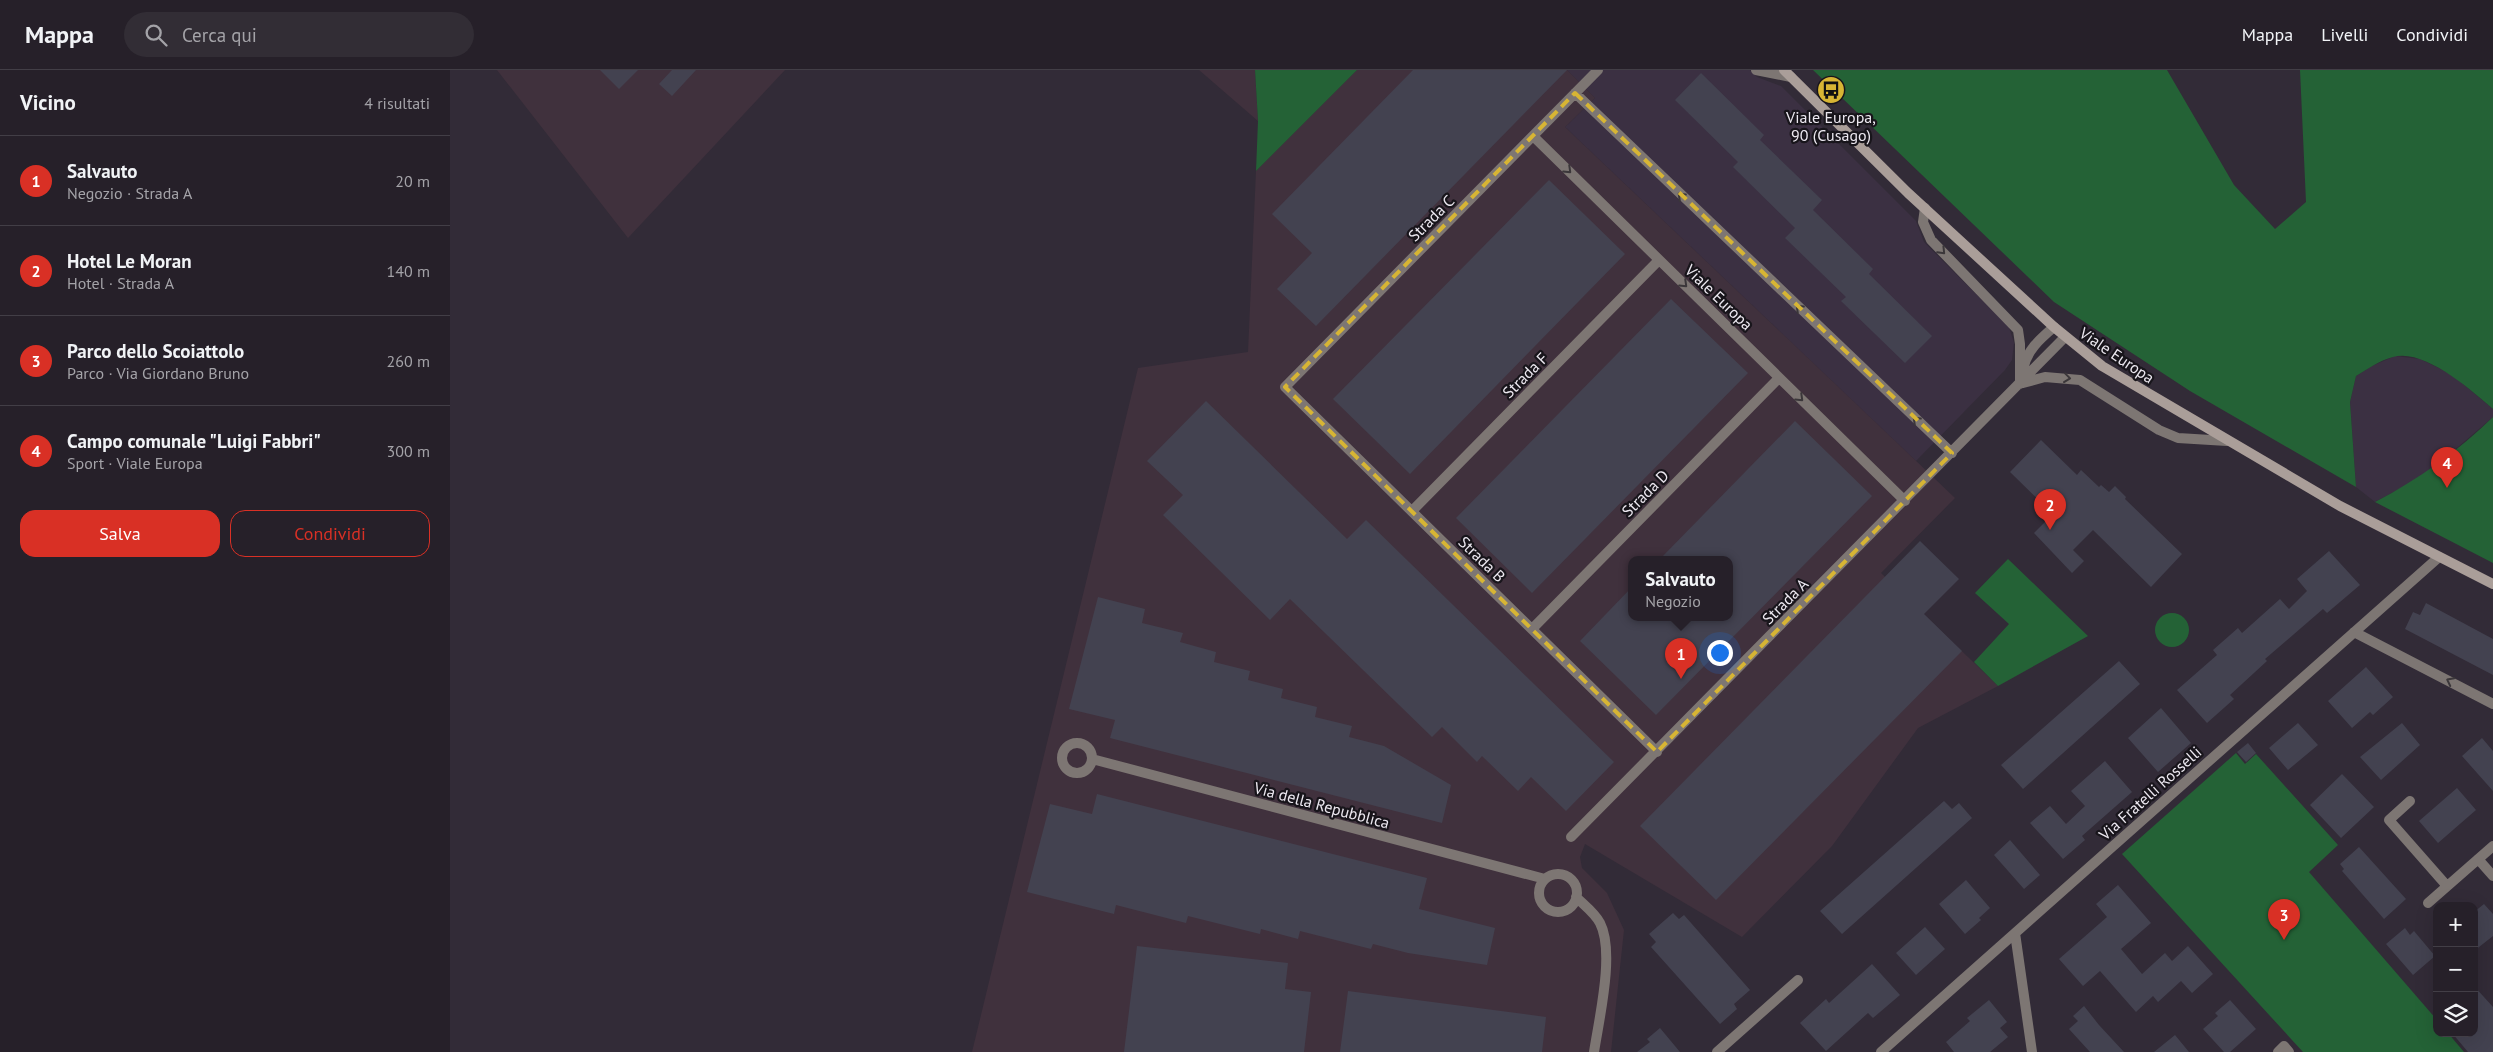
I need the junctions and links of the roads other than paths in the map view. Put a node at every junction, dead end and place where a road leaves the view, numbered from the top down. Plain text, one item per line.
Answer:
1 (1598, 70) edge
2 (1756, 70) edge
3 (1788, 74) edge
4 (1576, 93) junction
5 (1533, 136) junction
6 (1925, 208) junction
7 (1659, 260) junction
8 (2054, 327) junction
9 (2065, 337) junction
10 (1779, 378) junction
11 (2020, 384) junction
12 (1285, 387) joint
13 (2227, 441) junction
14 (1952, 453) junction
15 (1905, 501) junction
16 (1412, 511) junction
17 (2439, 557) junction
18 (2493, 584) edge
19 (1532, 628) junction
20 (2354, 632) junction
21 (2493, 704) edge
22 (1657, 752) junction
23 (1092, 759) dead end
24 (2410, 801) dead end
25 (1571, 837) dead end
26 (2493, 846) edge
27 (2478, 859) junction
28 (2493, 876) edge
29 (1545, 879) junction
30 (2447, 886) junction
31 (1576, 898) junction
32 (2428, 903) dead end
33 (2015, 933) junction
34 (1798, 980) dead end
35 (1594, 1052) edge
36 (1717, 1052) edge
37 (1881, 1052) edge
38 (2032, 1052) edge
39 (2278, 1052) edge
40 (2289, 1052) edge

1 - 4 street, Strada C
2 - 3 street
3 - 6 main road, Viale Europa
4 - 5 street, Strada C
14 -> 4 street
5 -> 7 street, Viale Europa
5 - 12 street, Strada C
6 - 8 main road, Viale Europa
6 -> 11 street
7 -> 10 street, Viale Europa
7 - 16 street, Strada F
8 - 9 main road, Viale Europa
8 - 11 street
9 - 11 street, Strada A
9 - 13 main road, Viale Europa
10 -> 15 street, Viale Europa
10 - 19 street, Strada D
11 -> 13 street, Strada A
11 - 14 street, Strada A
12 - 16 street, Strada B
13 - 17 main road, Viale Europa
14 - 15 street, Strada A
15 - 22 street, Strada A
16 - 19 street, Strada B
17 - 18 main road, Viale Europa
17 - 20 street, Via Fratelli Rosselli
19 - 22 street, Strada B
21 -> 20 street
20 - 33 street, Via Fratelli Rosselli
22 - 25 street, Strada A
23 - 29 street, Via della Repubblica
24 - 30 street
26 - 27 street
27 - 28 street
27 - 30 street
29 - 31 street
29 - 31 street
30 - 32 street
31 - 35 street
33 - 37 street, Via Fratelli Rosselli
33 - 38 street
34 - 36 street
39 - 40 street

